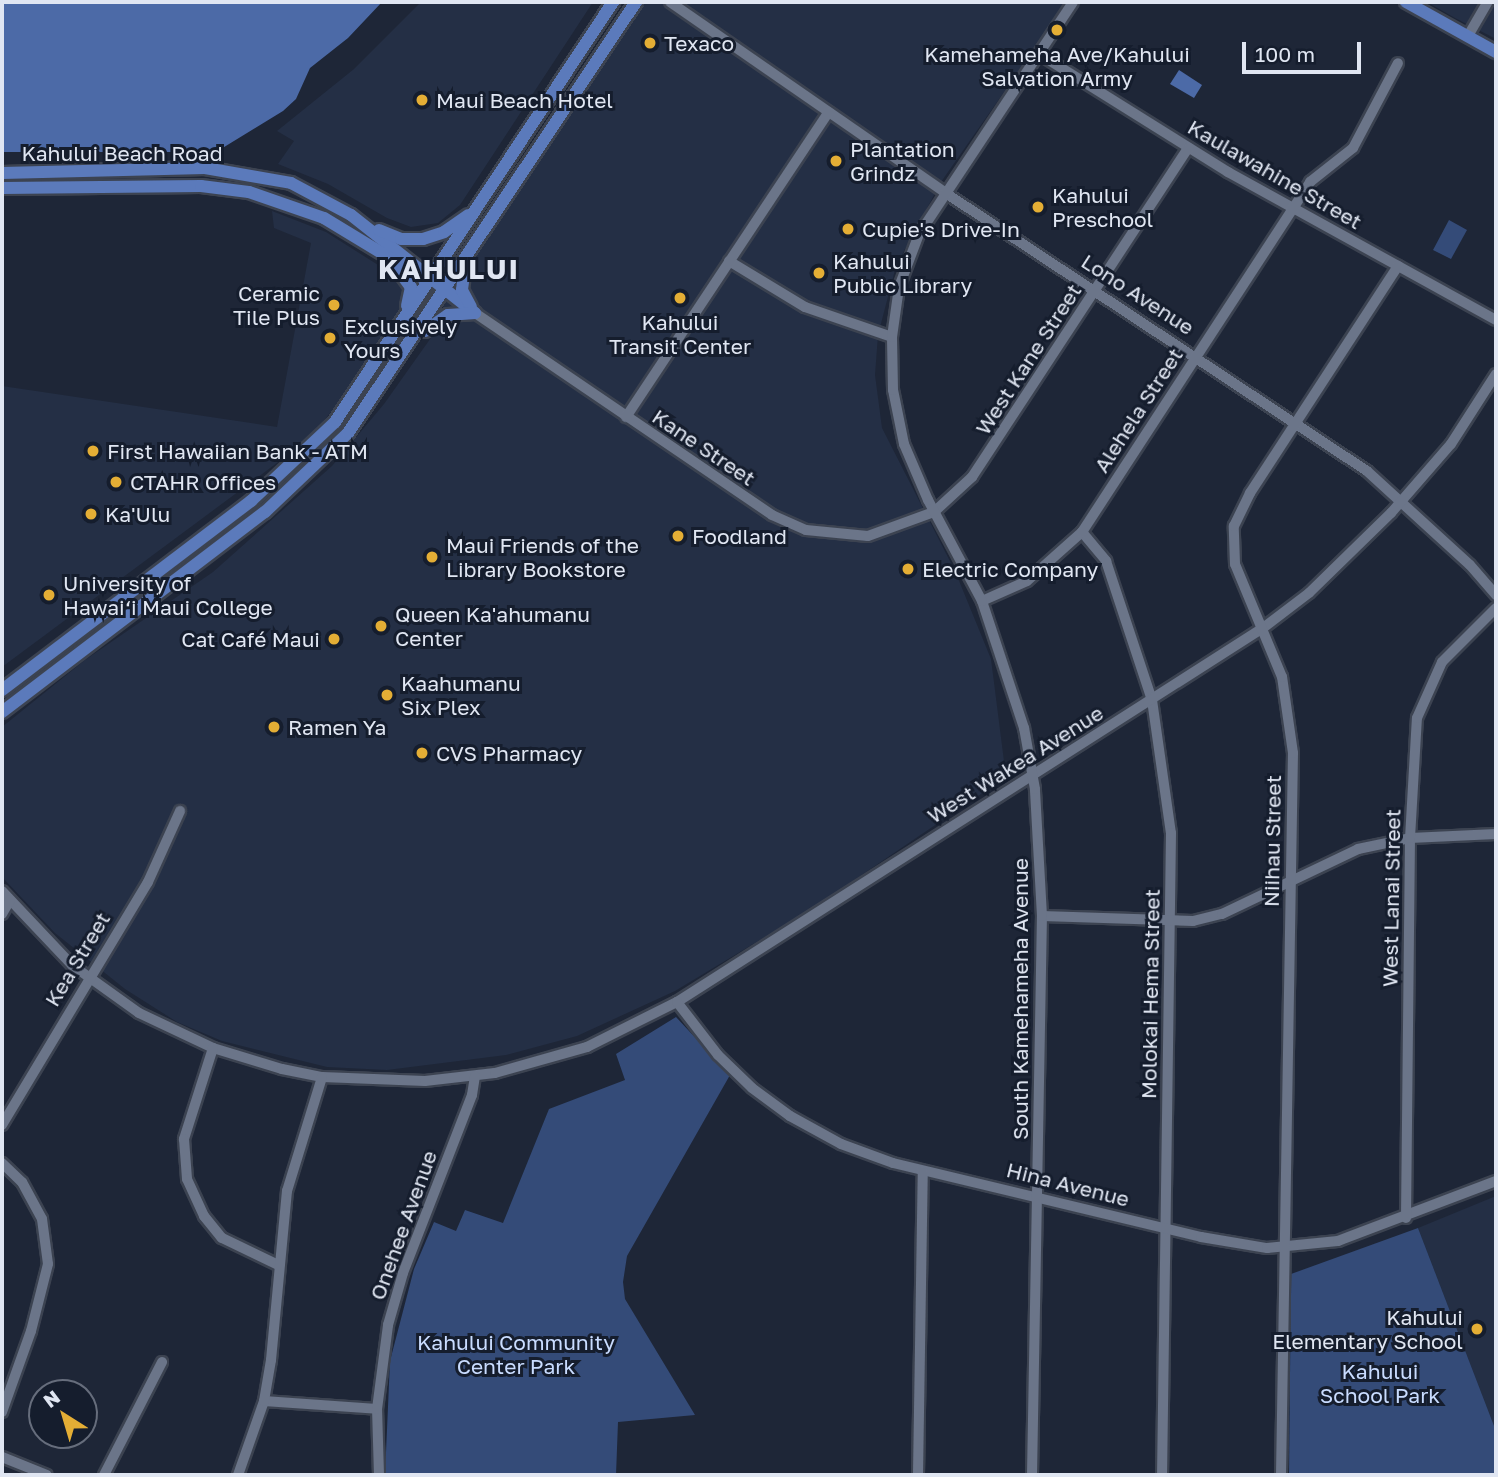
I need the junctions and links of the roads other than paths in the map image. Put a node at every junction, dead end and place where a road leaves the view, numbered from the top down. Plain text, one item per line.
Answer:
1 (612, 2) edge
2 (636, 2) edge
3 (670, 2) edge
4 (1073, 2) edge
5 (1406, 2) edge
6 (1488, 2) edge
7 (1468, 36) junction
8 (1496, 52) edge
9 (1039, 54) junction
10 (1398, 64) dead end
11 (830, 112) junction
12 (532, 124) junction
13 (548, 135) junction
14 (1188, 148) junction
15 (2, 173) edge
16 (291, 183) junction
17 (2, 188) edge
18 (944, 191) junction
19 (482, 199) junction
20 (284, 201) junction
21 (1293, 207) junction
22 (351, 215) junction
23 (378, 250) junction
24 (466, 260) junction
25 (729, 261) junction
26 (1398, 266) junction
27 (430, 280) junction
28 (1096, 290) junction
29 (446, 292) junction
30 (475, 313) junction
31 (1496, 320) edge
32 (400, 325) junction
33 (892, 337) junction
34 (415, 340) junction
35 (1196, 355) junction
36 (1496, 374) edge
37 (626, 417) junction
38 (1297, 421) junction
39 (1402, 500) junction
40 (934, 512) junction
41 (1082, 532) junction
42 (174, 560) junction
43 (185, 574) junction
44 (1496, 595) edge
45 (982, 601) junction
46 (1496, 608) edge
47 (1263, 628) junction
48 (2, 690) edge
49 (1153, 700) junction
50 (2, 712) edge
51 (1033, 776) junction
52 (180, 811) dead end
53 (1496, 834) edge
54 (1410, 838) junction
55 (1292, 879) junction
56 (2, 891) edge
57 (10, 900) junction
58 (2, 914) edge
59 (1042, 916) junction
60 (1172, 919) junction
61 (87, 976) junction
62 (677, 1002) junction
63 (213, 1048) junction
64 (475, 1076) junction
65 (321, 1077) junction
66 (2, 1125) edge
67 (2, 1163) edge
68 (923, 1171) junction
69 (1496, 1181) edge
70 (1038, 1196) junction
71 (1406, 1218) junction
72 (1165, 1228) junction
73 (1285, 1247) junction
74 (278, 1265) junction
75 (162, 1362) dead end
76 (264, 1401) junction
77 (377, 1409) junction
78 (2, 1412) edge
79 (2, 1457) edge
80 (47, 1475) edge
81 (104, 1475) edge
82 (238, 1475) edge
83 (379, 1475) edge
84 (918, 1475) edge
85 (1032, 1475) edge
86 (1162, 1475) edge
87 (1281, 1475) edge

1 - 12 main road
2 - 13 main road
3 - 11 street, Lono Avenue
4 - 9 street, South Kamehameha Avenue
5 - 7 main road
6 - 7 street
7 - 8 main road
9 - 14 street, Kaulawahine Street
9 - 18 street, South Kamehameha Avenue
10 - 21 street, Alehela Street
11 - 18 street, Lono Avenue
11 - 25 street
12 - 13 main road
12 - 19 main road
13 - 24 main road
14 - 21 street, Kaulawahine Street
14 - 28 street, West Kane Street
15 - 16 main road, Kahului Beach Road
16 - 20 main road
16 - 22 main road, Kahului Beach Road
17 - 20 main road, Kahului Beach Road
18 - 28 street, Lono Avenue
18 - 33 street, South Kamehameha Avenue
19 - 22 main road
19 - 27 main road
20 - 23 main road, Kahului Beach Road
21 - 26 street, Kaulawahine Street
21 - 35 street, Alehela Street
22 - 27 main road, Kahului Beach Road
23 - 27 main road, Kahului Beach Road
23 - 32 main road
24 - 29 main road
24 - 30 main road
25 - 33 street
25 - 37 street
26 - 31 street, Kaulawahine Street
26 - 38 street, Niihau Street
27 - 29 main road
27 - 32 main road
28 - 35 street, Lono Avenue
28 - 40 street, West Kane Street
29 - 30 main road
29 - 34 main road
30 - 34 main road
30 - 37 street, Kane Street
32 - 42 main road
33 - 40 street, South Kamehameha Avenue
34 - 43 main road
35 - 38 street, Lono Avenue
35 - 41 street, Alehela Street
36 - 39 street, West Wakea Avenue
37 - 40 street, Kane Street
38 - 39 street, Lono Avenue
38 - 47 street, Niihau Street
39 - 44 street, Lono Avenue
39 - 47 street, West Wakea Avenue
40 - 45 street, South Kamehameha Avenue
41 - 45 street, Alehela Street
41 - 49 street, Molokai Hema Street
42 - 43 main road
42 - 48 main road
43 - 50 main road
45 - 51 street, South Kamehameha Avenue
46 - 54 street, West Lanai Street
47 - 49 street, West Wakea Avenue
47 - 55 street, Niihau Street
49 - 51 street, West Wakea Avenue
49 - 60 street, Molokai Hema Street
51 - 59 street, South Kamehameha Avenue
51 - 62 street, West Wakea Avenue
52 - 61 street, Kea Street
53 - 54 street
54 - 55 street
54 - 71 street, West Lanai Street
55 - 60 street
55 - 73 street, Niihau Street
56 - 57 street, West Wakea Avenue
57 - 58 street
57 - 61 street, West Wakea Avenue
59 - 60 street
59 - 70 street, South Kamehameha Avenue
60 - 72 street, Molokai Hema Street
61 - 63 street, West Wakea Avenue
61 - 66 street, Kea Street
62 - 64 street, West Wakea Avenue
62 - 68 street, Hina Avenue
63 - 65 street, West Wakea Avenue
63 - 74 street
64 - 65 street, West Wakea Avenue
64 - 77 street, Onehee Avenue
65 - 74 street
67 - 78 street
68 - 70 street, Hina Avenue
68 - 84 street
69 - 71 street, Hina Avenue
70 - 72 street, Hina Avenue
70 - 85 street, South Kamehameha Avenue
71 - 73 street, Hina Avenue
72 - 73 street, Hina Avenue
72 - 86 street, Molokai Hema Street
73 - 87 street, Niihau Street
74 - 76 street
75 - 81 street
76 - 77 street
76 - 82 street
77 - 83 street, Onehee Avenue
79 - 80 street

